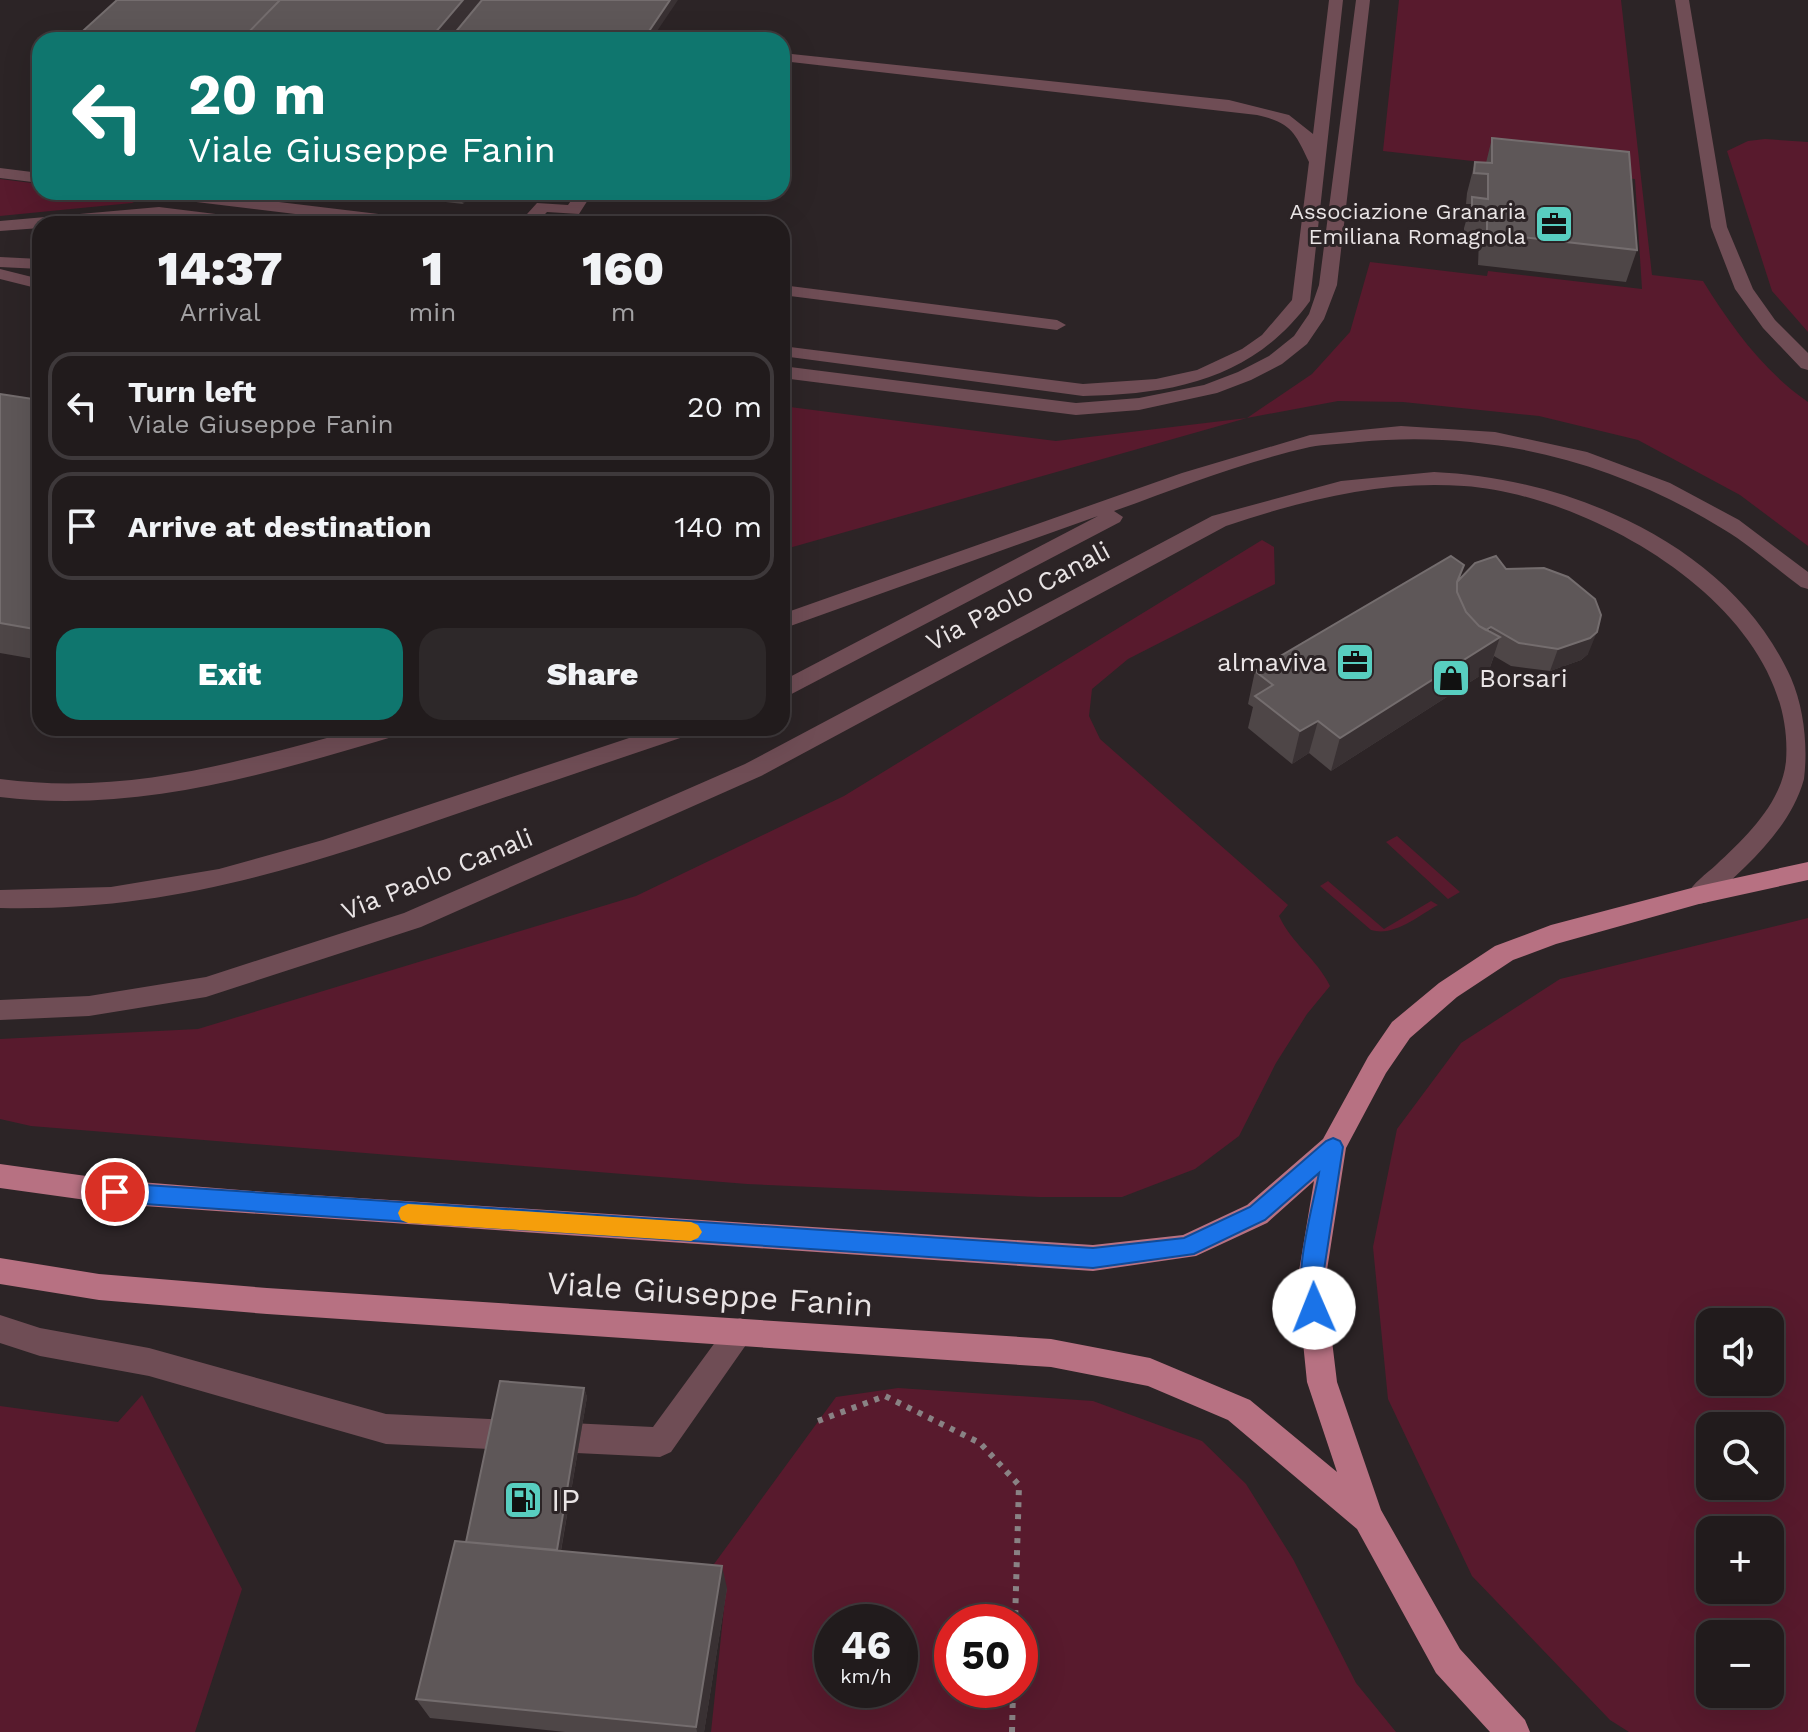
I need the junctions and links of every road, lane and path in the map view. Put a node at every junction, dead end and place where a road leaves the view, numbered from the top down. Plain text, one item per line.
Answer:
1 (1336, 0) edge
2 (1363, 0) edge
3 (1682, 0) edge
4 (790, 58) edge
5 (1317, 169) junction
6 (0, 173) edge
7 (32, 177) edge
8 (221, 200) edge
9 (580, 200) edge
10 (114, 216) edge
11 (191, 216) edge
12 (354, 216) edge
13 (534, 216) edge
14 (32, 223) edge
15 (0, 226) edge
16 (0, 262) edge
17 (32, 264) edge
18 (0, 274) edge
19 (32, 283) edge
20 (32, 285) edge
21 (0, 287) edge
22 (790, 291) edge
23 (1057, 325) dead end
24 (790, 352) edge
25 (1808, 364) edge
26 (790, 373) edge
27 (1189, 477) junction
28 (1808, 582) edge
29 (790, 619) edge
30 (790, 687) edge
31 (363, 736) edge
32 (661, 736) edge
33 (0, 788) edge
34 (1808, 871) edge
35 (1699, 895) junction
36 (0, 899) edge
37 (0, 1010) edge
38 (1333, 1147) junction
39 (0, 1176) edge
40 (0, 1271) edge
41 (0, 1329) edge
42 (740, 1332) junction
43 (818, 1421) dead end
44 (1368, 1518) junction
45 (1016, 1604) edge
46 (1013, 1708) edge
47 (1012, 1732) edge
48 (1513, 1732) edge

1 - 5 street
2 - 26 street
3 - 25 street
4 - 5 street
5 - 24 street
6 - 7 street
8 - 12 street
9 - 13 street
10 - 11 street
14 - 15 street
16 - 17 street
18 - 19 street
20 - 21 street
22 - 23 street
27 - 28 street, Via Paolo Canali
27 - 29 street, Via Paolo Canali
27 - 30 street
31 - 33 street
32 - 36 street
34 - 35 main road
35 - 37 street, Via Paolo Canali
35 - 38 main road
38 - 39 main road
38 - 44 main road
40 - 42 main road, Viale Giuseppe Fanin
41 - 42 street
42 - 44 main road, Viale Giuseppe Fanin
43 - 45 path
44 - 48 main road
46 - 47 path

